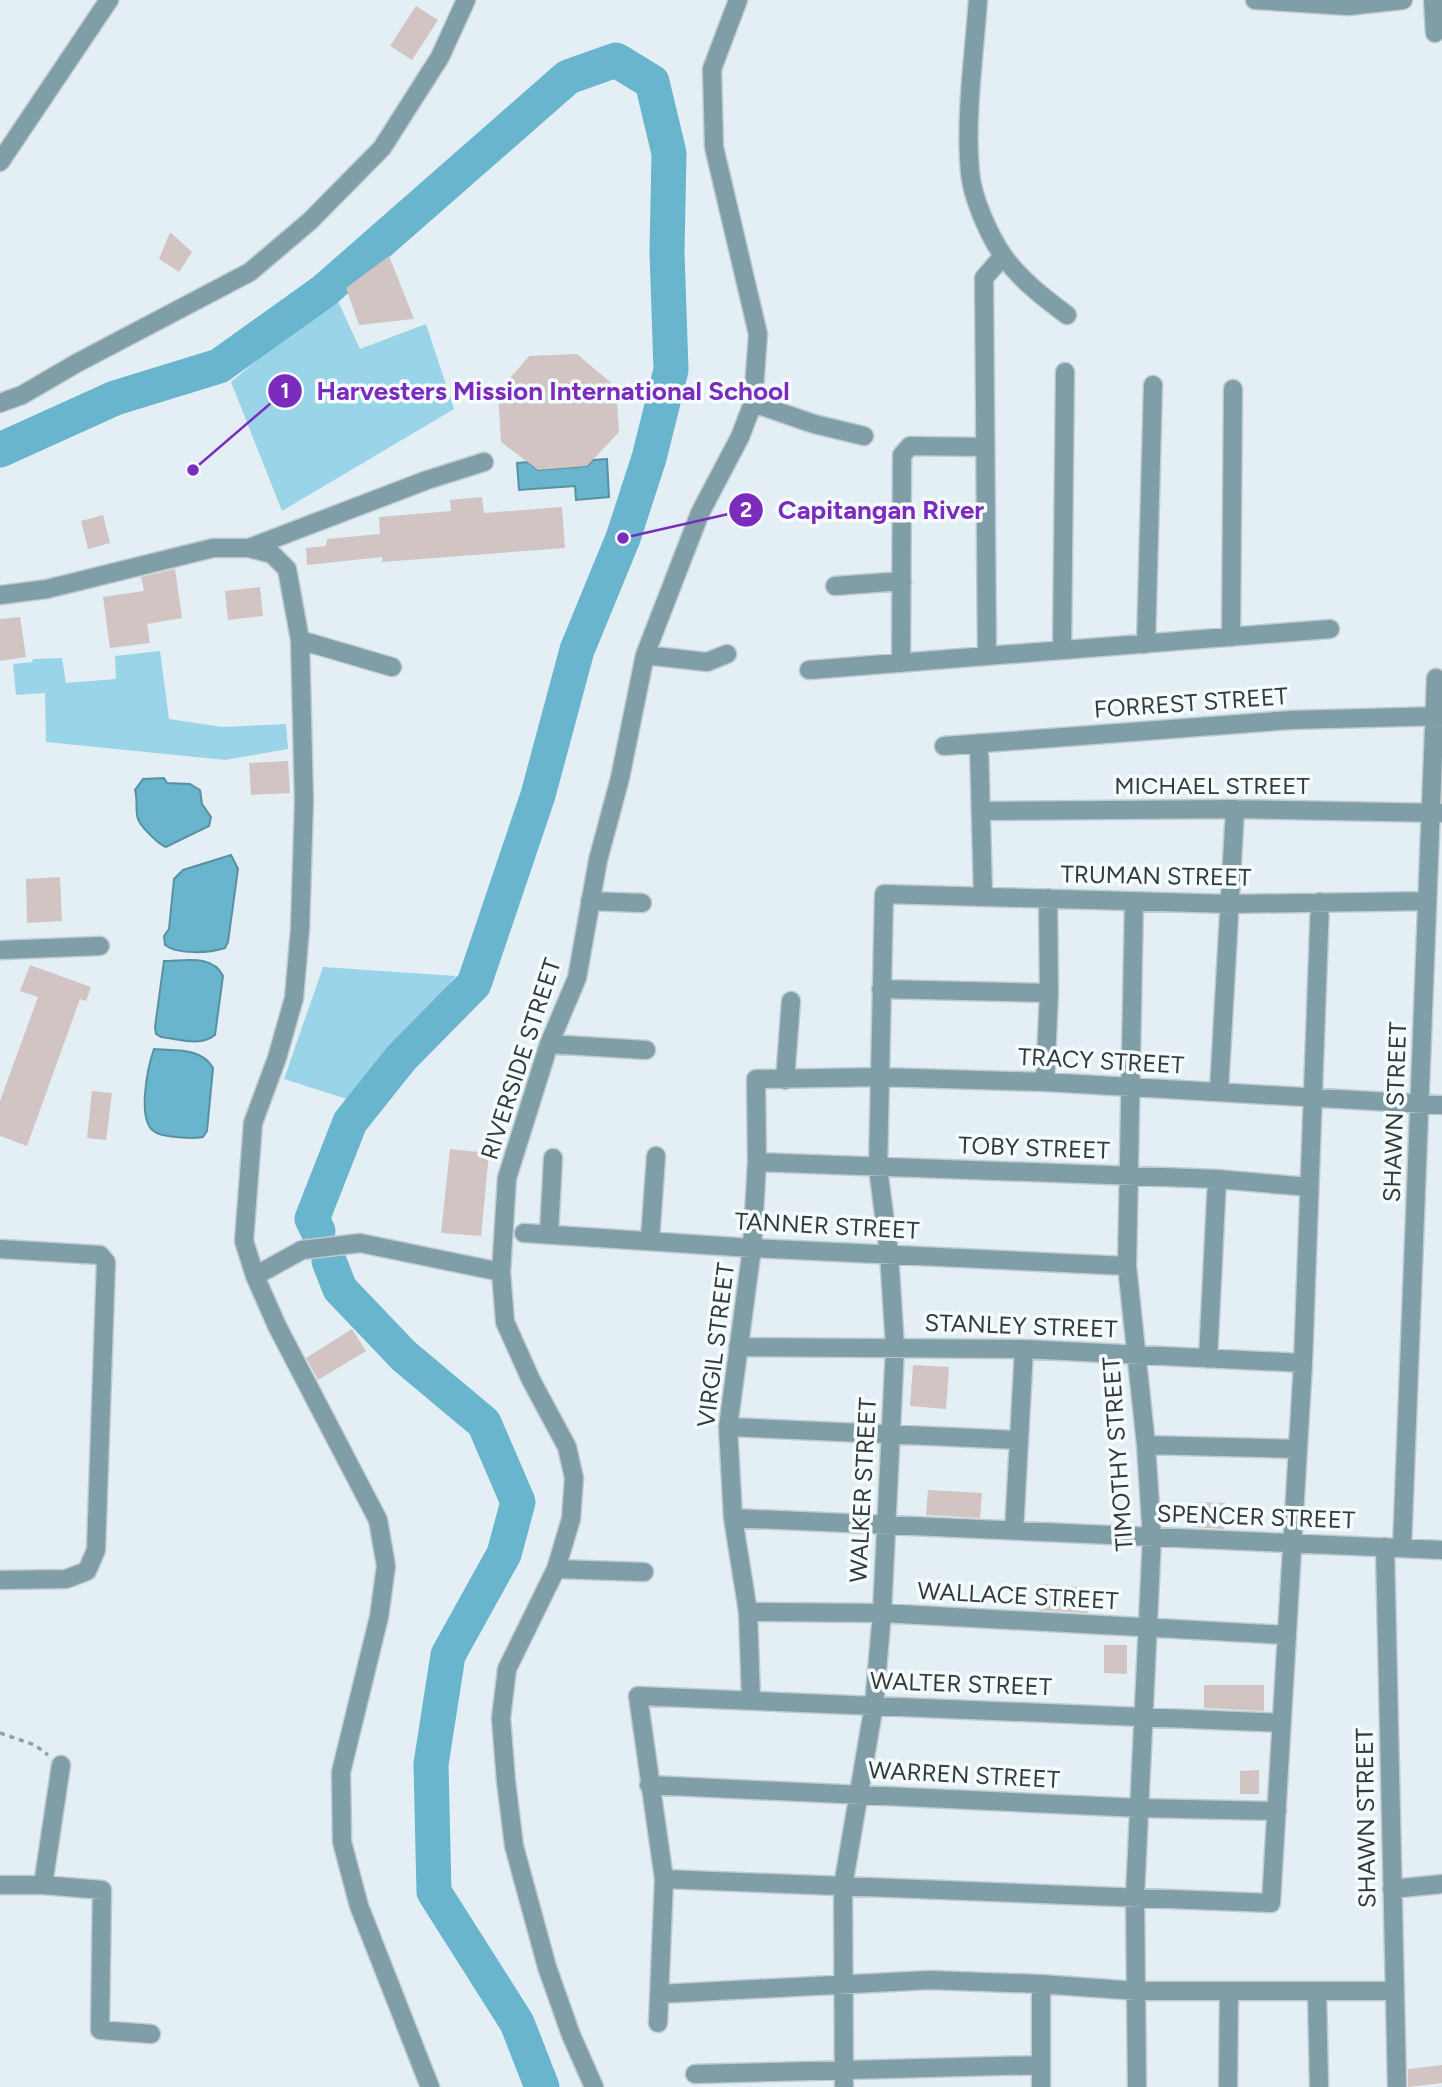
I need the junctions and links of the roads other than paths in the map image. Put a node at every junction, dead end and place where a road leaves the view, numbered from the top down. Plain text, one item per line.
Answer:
1 (109, 0) edge
2 (466, 0) edge
3 (737, 0) edge
4 (978, 0) edge
5 (1255, 0) edge
6 (1403, 0) edge
7 (1433, 0) edge
8 (1348, 3) edge
9 (1435, 33) dead end
10 (0, 162) edge
11 (1003, 256) junction
12 (1067, 315) dead end
13 (1065, 372) dead end
14 (1153, 385) dead end
15 (1233, 389) dead end
16 (0, 403) edge
17 (753, 403) junction
18 (864, 436) dead end
19 (985, 447) junction
20 (484, 462) dead end
21 (249, 548) junction
22 (902, 581) junction
23 (835, 586) dead end
24 (0, 595) edge
25 (1331, 629) dead end
26 (1231, 637) junction
27 (300, 640) junction
28 (1146, 644) junction
29 (1062, 650) junction
30 (727, 654) dead end
31 (645, 655) junction
32 (987, 656) junction
33 (901, 663) junction
34 (392, 667) dead end
35 (809, 670) dead end
36 (1436, 678) dead end
37 (1438, 716) edge
38 (979, 743) junction
39 (944, 746) dead end
40 (1236, 809) junction
41 (981, 811) junction
42 (1436, 813) edge
43 (884, 894) joint
44 (983, 896) junction
45 (1048, 898) junction
46 (590, 901) junction
47 (1135, 901) junction
48 (1427, 901) junction
49 (642, 902) dead end
50 (1320, 902) junction
51 (1230, 904) junction
52 (100, 946) dead end
53 (0, 950) edge
54 (881, 989) junction
55 (1049, 993) junction
56 (791, 1001) dead end
57 (549, 1044) junction
58 (646, 1050) dead end
59 (880, 1077) junction
60 (756, 1079) joint
61 (785, 1080) junction
62 (1045, 1082) junction
63 (1131, 1088) junction
64 (1219, 1091) junction
65 (1314, 1096) junction
66 (1419, 1103) junction
67 (1442, 1105) edge
68 (656, 1156) dead end
69 (554, 1158) dead end
70 (757, 1162) junction
71 (878, 1168) junction
72 (1128, 1175) junction
73 (1217, 1179) junction
74 (1309, 1187) junction
75 (524, 1233) dead end
76 (549, 1234) junction
77 (650, 1240) junction
78 (752, 1248) junction
79 (0, 1249) edge
80 (889, 1253) junction
81 (1127, 1266) junction
82 (501, 1272) junction
83 (255, 1276) junction
84 (895, 1347) junction
85 (738, 1348) junction
86 (1024, 1349) junction
87 (1135, 1354) junction
88 (1208, 1359) junction
89 (1303, 1363) junction
90 (728, 1427) junction
91 (890, 1435) junction
92 (1019, 1440) junction
93 (1146, 1445) junction
94 (1297, 1449) junction
95 (733, 1518) junction
96 (886, 1525) junction
97 (1014, 1531) junction
98 (1152, 1537) junction
99 (1292, 1543) junction
100 (1393, 1548) junction
101 (1442, 1550) edge
102 (556, 1569) junction
103 (644, 1572) dead end
104 (0, 1580) edge
105 (748, 1612) junction
106 (882, 1613) junction
107 (1146, 1627) junction
108 (1286, 1636) junction
109 (751, 1699) junction
110 (874, 1705) junction
111 (1143, 1716) junction
112 (1282, 1723) junction
113 (61, 1765) road end
114 (649, 1784) junction
115 (858, 1794) junction
116 (1139, 1808) junction
117 (1277, 1811) junction
118 (664, 1879) junction
119 (1442, 1884) edge
120 (0, 1885) edge
121 (44, 1885) junction
122 (843, 1886) junction
123 (1392, 1889) junction
124 (1135, 1896) junction
125 (844, 1983) junction
126 (1041, 1984) junction
127 (1138, 1991) junction
128 (1229, 1991) junction
129 (1317, 1991) junction
130 (1394, 1991) junction
131 (659, 1994) junction
132 (658, 2023) dead end
133 (151, 2034) dead end
134 (1041, 2065) junction
135 (695, 2074) dead end
136 (844, 2079) edge
137 (726, 2080) edge
138 (430, 2087) edge
139 (594, 2087) edge
140 (1041, 2087) edge
141 (1137, 2087) edge
142 (1228, 2087) edge
143 (1319, 2087) edge
144 (1396, 2087) edge

1 - 10 street
2 - 16 street
3 - 17 street, RIVERSIDE STREET
4 - 11 street
5 - 8 street
6 - 8 street
7 - 9 street
11 - 12 street
11 - 19 street
13 - 29 street
14 - 28 street
15 - 26 street
17 - 18 street
17 - 31 street, RIVERSIDE STREET
19 - 22 street
19 - 32 street
20 - 21 street
21 - 24 street
21 - 27 street
22 - 23 street
22 - 33 street
25 - 26 street
26 - 28 street
27 - 34 street
27 - 83 street
28 - 29 street
29 - 32 street
30 - 31 street
31 - 46 street, RIVERSIDE STREET
32 - 33 street
33 - 35 street
36 - 37 street, SHAWN STREET
37 - 38 street, FORREST STREET
37 - 42 street, SHAWN STREET
38 - 39 street, FORREST STREET
38 - 41 street
40 - 41 street, MICHAEL STREET
40 - 42 street, MICHAEL STREET
40 - 51 street
41 - 44 street
42 - 48 street, SHAWN STREET
43 - 44 street, TRUMAN STREET
43 - 54 street, WALKER STREET
44 - 45 street, TRUMAN STREET
45 - 47 street, TRUMAN STREET
45 - 55 street
46 - 49 street
46 - 57 street, RIVERSIDE STREET
47 - 51 street, TRUMAN STREET
47 - 63 street, TIMOTHY STREET
48 - 50 street, TRUMAN STREET
48 - 66 street, SHAWN STREET
50 - 51 street, TRUMAN STREET
50 - 65 street
51 - 64 street
52 - 53 street
54 - 55 street
54 - 59 street, WALKER STREET
55 - 62 street
56 - 61 street
57 - 58 street
57 - 82 street, RIVERSIDE STREET
59 - 61 street, TRACY STREET
59 - 62 street, TRACY STREET
59 - 71 street, WALKER STREET
60 - 61 street, TRACY STREET
60 - 70 street, VIRGIL STREET
62 - 63 street, TRACY STREET
63 - 64 street, TRACY STREET
63 - 72 street, TIMOTHY STREET
64 - 65 street, TRACY STREET
65 - 66 street, TRACY STREET
65 - 74 street
66 - 67 street, TRACY STREET
66 - 100 street, SHAWN STREET
68 - 77 street
69 - 76 street
70 - 71 street, TOBY STREET
70 - 78 street, VIRGIL STREET
71 - 72 street, TOBY STREET
71 - 80 street, WALKER STREET
72 - 73 street, TOBY STREET
72 - 81 street, TIMOTHY STREET
73 - 74 street, TOBY STREET
73 - 88 street
74 - 89 street
75 - 76 street, TANNER STREET
76 - 77 street, TANNER STREET
77 - 78 street, TANNER STREET
78 - 80 street, TANNER STREET
78 - 85 street, VIRGIL STREET
79 - 104 street
80 - 81 street, TANNER STREET
80 - 84 street, WALKER STREET
81 - 87 street, TIMOTHY STREET
82 - 83 street
82 - 102 street, RIVERSIDE STREET
83 - 138 street
84 - 85 street, STANLEY STREET
84 - 86 street, STANLEY STREET
84 - 91 street, WALKER STREET
85 - 90 street, VIRGIL STREET
86 - 87 street, STANLEY STREET
86 - 92 street
87 - 88 street, STANLEY STREET
87 - 93 street, TIMOTHY STREET
88 - 89 street, STANLEY STREET
89 - 94 street
90 - 91 street
90 - 95 street, VIRGIL STREET
91 - 92 street
91 - 96 street, WALKER STREET
92 - 97 street
93 - 94 street
93 - 98 street, TIMOTHY STREET
94 - 99 street
95 - 96 street, SPENCER STREET
95 - 105 street, VIRGIL STREET
96 - 97 street, SPENCER STREET
96 - 106 street, WALKER STREET
97 - 98 street, SPENCER STREET
98 - 99 street, SPENCER STREET
98 - 107 street, TIMOTHY STREET
99 - 100 street, SPENCER STREET
99 - 108 street
100 - 101 street, SPENCER STREET
100 - 123 street, SHAWN STREET
102 - 103 street
102 - 139 street, RIVERSIDE STREET
105 - 106 street, WALLACE STREET
105 - 109 street, VIRGIL STREET
106 - 107 street, WALLACE STREET
106 - 110 street, WALKER STREET
107 - 108 street, WALLACE STREET
107 - 111 street, TIMOTHY STREET
108 - 112 street
109 - 110 street, WALTER STREET
109 - 114 street, WALTER STREET
110 - 111 street, WALTER STREET
110 - 115 street, WALKER STREET
111 - 112 street, WALTER STREET
111 - 116 street, TIMOTHY STREET
112 - 117 street
113 - 121 street
114 - 115 street, WARREN STREET
114 - 118 street
115 - 116 street, WARREN STREET
115 - 122 street, WALKER STREET
116 - 117 street, WARREN STREET
116 - 124 street, TIMOTHY STREET
117 - 124 street
118 - 122 street
118 - 131 street
119 - 123 street
120 - 121 street
121 - 133 street
122 - 124 street
122 - 125 street, WALKER STREET
123 - 130 street, SHAWN STREET
124 - 127 street, TIMOTHY STREET
125 - 126 street
125 - 131 street
125 - 136 street, WALKER STREET
126 - 127 street
126 - 134 street
127 - 128 street
127 - 141 street, TIMOTHY STREET
128 - 129 street
128 - 142 street
129 - 130 street
129 - 143 street
130 - 144 street, SHAWN STREET
131 - 132 street
134 - 136 street
134 - 140 street
135 - 137 street
136 - 137 street

